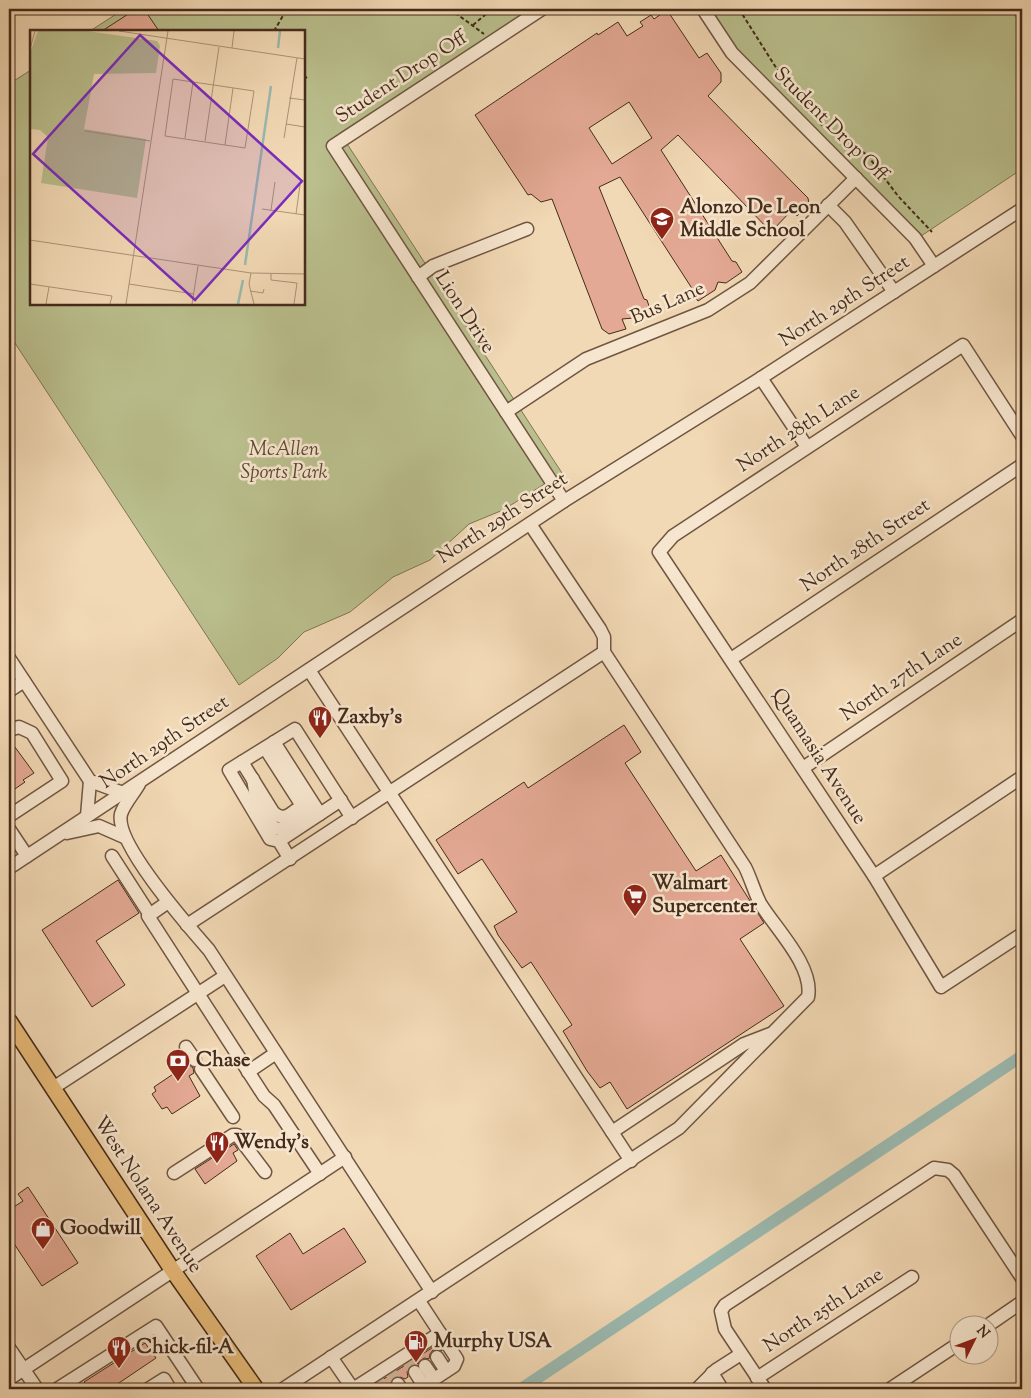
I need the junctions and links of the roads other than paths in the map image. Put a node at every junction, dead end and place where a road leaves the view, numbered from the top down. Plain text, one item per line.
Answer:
1 (542, 9) edge
2 (703, 9) edge
3 (333, 146) joint
4 (856, 178) junction
5 (828, 205) junction
6 (1022, 209) edge
7 (527, 229) dead end
8 (934, 266) junction
9 (418, 277) junction
10 (894, 292) junction
11 (761, 378) junction
12 (506, 412) junction
13 (1022, 436) edge
14 (807, 447) junction
15 (1022, 465) edge
16 (564, 501) junction
17 (530, 524) junction
18 (659, 552) joint
19 (1022, 620) edge
20 (604, 652) junction
21 (9, 658) edge
22 (731, 658) junction
23 (309, 670) junction
24 (24, 681) junction
25 (9, 691) edge
26 (9, 730) edge
27 (269, 745) junction
28 (242, 762) junction
29 (803, 768) junction
30 (1022, 777) edge
31 (90, 781) junction
32 (142, 781) junction
33 (123, 793) junction
34 (390, 793) junction
35 (341, 800) junction
36 (320, 814) junction
37 (9, 816) edge
38 (87, 816) junction
39 (352, 818) junction
40 (9, 829) edge
41 (60, 834) junction
42 (124, 837) junction
43 (279, 841) junction
44 (27, 856) junction
45 (112, 856) dead end
46 (290, 859) junction
47 (9, 868) edge
48 (874, 876) junction
49 (168, 902) junction
50 (150, 915) junction
51 (187, 925) junction
52 (1022, 934) edge
53 (225, 976) junction
54 (197, 994) junction
55 (11, 1030) edge
56 (773, 1034) junction
57 (186, 1047) dead end
58 (276, 1053) junction
59 (248, 1072) junction
60 (53, 1088) junction
61 (233, 1117) dead end
62 (612, 1132) junction
63 (345, 1157) junction
64 (631, 1160) junction
65 (265, 1172) dead end
66 (174, 1173) dead end
67 (320, 1174) junction
68 (173, 1271) junction
69 (912, 1277) dead end
70 (1022, 1278) edge
71 (432, 1292) junction
72 (419, 1301) junction
73 (1022, 1302) edge
74 (998, 1318) edge
75 (440, 1333) junction
76 (9, 1348) edge
77 (431, 1348) junction
78 (948, 1351) edge
79 (741, 1354) junction
80 (332, 1358) junction
81 (414, 1360) junction
82 (23, 1370) junction
83 (446, 1371) junction
84 (712, 1373) junction
85 (757, 1378) junction
86 (9, 1379) edge
87 (426, 1385) edge
88 (65, 1387) edge
89 (359, 1388) edge
90 (37, 1389) edge
91 (148, 1389) edge
92 (170, 1389) edge
93 (198, 1389) edge
94 (256, 1389) edge
95 (283, 1389) edge
96 (697, 1389) edge
97 (722, 1389) edge
98 (765, 1389) edge
99 (890, 1389) edge

1 - 3 street, Student Drop Off
2 - 4 street, Student Drop Off
3 - 9 street, Lion Drive
4 - 5 street, Bus Lane
4 - 8 street, Student Drop Off
5 - 10 street
5 - 12 street, Bus Lane
6 - 8 street, North 29th Street
7 - 9 street
8 - 10 street, North 29th Street
9 - 12 street, Lion Drive
10 - 11 street, North 29th Street
11 - 14 street
11 - 16 street, North 29th Street
12 - 16 street, Lion Drive
13 - 14 street, North 28th Lane
14 - 18 street, North 28th Lane
15 - 22 street, North 28th Street
16 - 17 street, North 29th Street
17 - 20 street
17 - 23 street, North 29th Street
18 - 22 street, Quamasia Avenue
19 - 29 street, North 27th Lane
20 - 34 street
20 - 56 street
21 - 24 street
22 - 29 street, Quamasia Avenue
23 - 32 street, North 29th Street
23 - 34 street
24 - 25 street
24 - 31 street
26 - 37 street
27 - 28 street
27 - 28 street
27 - 35 street
27 - 36 street
28 - 43 street
29 - 48 street, Quamasia Avenue
30 - 48 street
31 - 33 street
31 - 38 street
32 - 33 street, North 29th Street
32 - 42 street
33 - 38 street, North 29th Street
34 - 39 street
34 - 62 street
35 - 36 street
35 - 39 street
36 - 43 street
38 - 41 street, North 29th Street
39 - 46 street
40 - 44 street
41 - 42 street
41 - 44 street, North 29th Street
42 - 49 street
43 - 46 street
44 - 47 street, North 29th Street
45 - 50 street
46 - 51 street
48 - 52 street, Quamasia Avenue
49 - 50 street
49 - 51 street
50 - 54 street
51 - 53 street
53 - 54 street
53 - 58 street
54 - 59 street
54 - 60 street
55 - 60 main road, West Nolana Avenue
56 - 62 street
56 - 64 street
57 - 61 street
58 - 59 street
58 - 63 street
59 - 67 street
60 - 68 main road, West Nolana Avenue
62 - 64 street
63 - 67 street
63 - 71 street
64 - 71 street
65 - 66 street
67 - 68 street
68 - 82 street
68 - 94 main road, West Nolana Avenue
69 - 85 street, North 25th Lane
70 - 79 street
71 - 72 street
72 - 75 street
72 - 80 street
73 - 74 street
75 - 77 street
75 - 83 street
76 - 82 street
77 - 81 street
77 - 83 street
78 - 99 street
79 - 84 street
79 - 85 street
80 - 89 street
80 - 95 street
81 - 87 street
81 - 89 street
82 - 86 street
82 - 90 street
83 - 87 street
84 - 96 street
84 - 97 street
85 - 98 street
88 - 93 street
91 - 92 street

